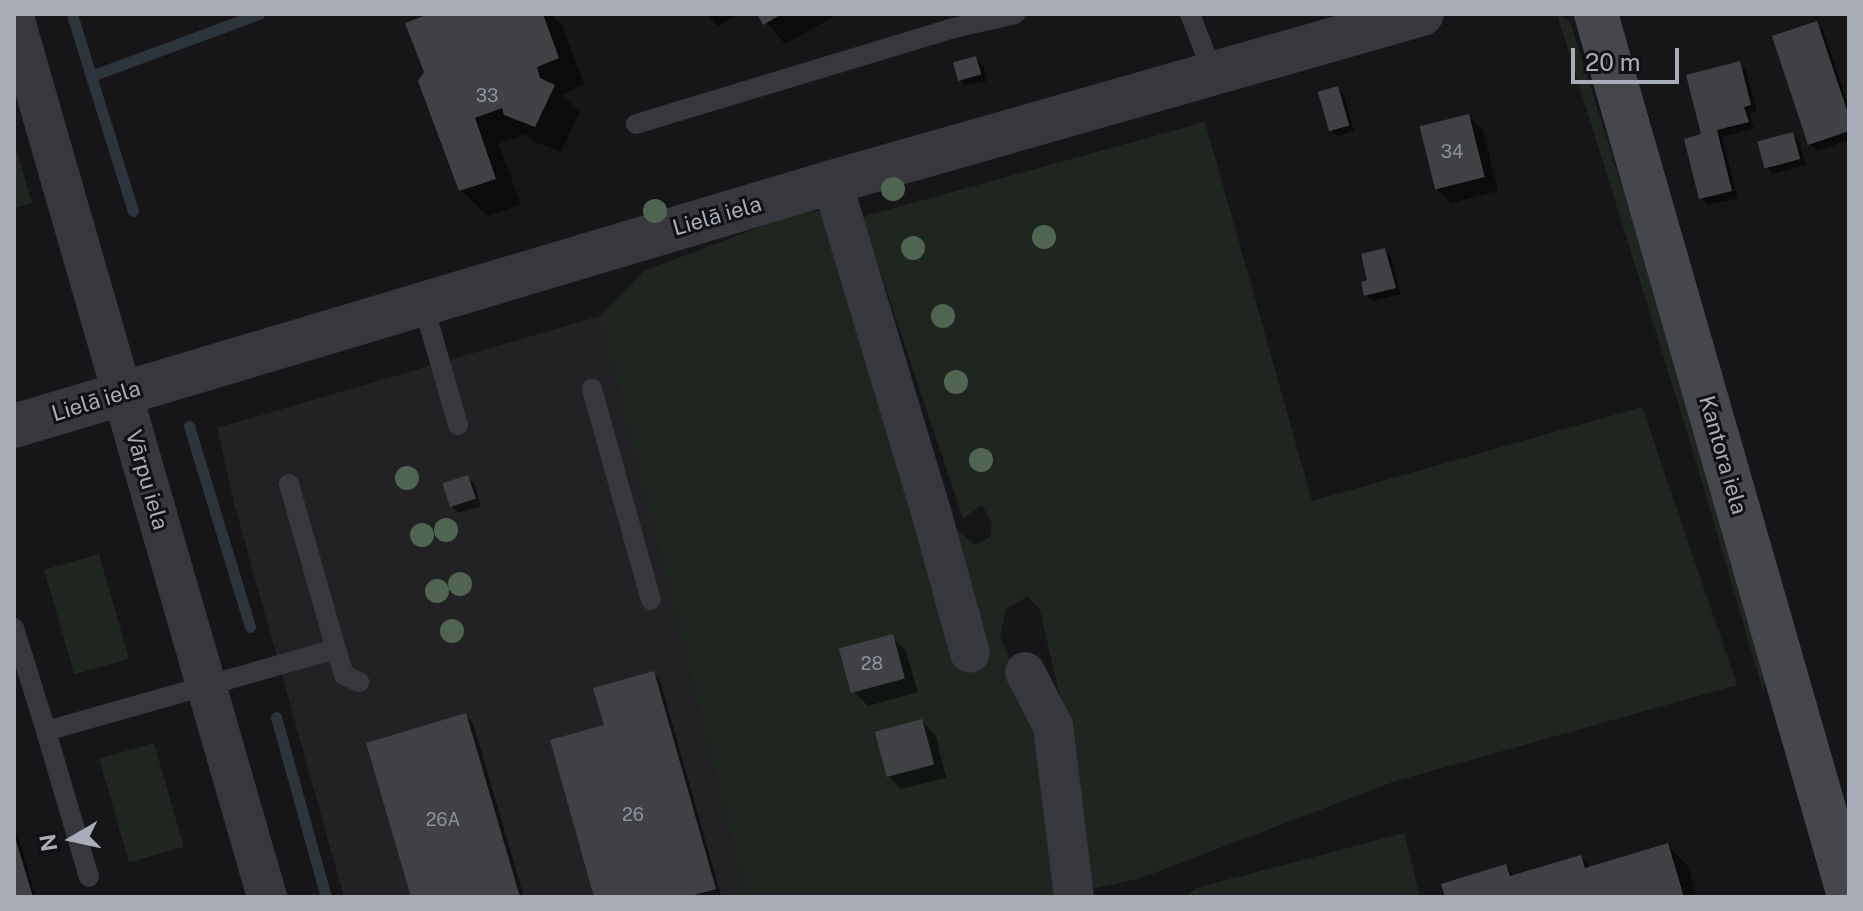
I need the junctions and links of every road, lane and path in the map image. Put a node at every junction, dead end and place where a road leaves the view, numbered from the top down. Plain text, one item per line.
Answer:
1 (1015, 14) edge
2 (1190, 14) edge
3 (1422, 14) edge
4 (1596, 14) edge
5 (14, 17) edge
6 (1213, 73) junction
7 (636, 124) dead end
8 (832, 182) junction
9 (423, 303) junction
10 (592, 389) dead end
11 (122, 392) junction
12 (458, 425) dead end
13 (14, 426) edge
14 (289, 484) dead end
15 (651, 600) dead end
16 (14, 628) edge
17 (336, 649) junction
18 (970, 653) dead end
19 (1025, 672) dead end
20 (359, 682) dead end
21 (204, 685) junction
22 (46, 731) junction
23 (89, 877) dead end
24 (1849, 896) edge
25 (267, 897) edge
26 (1074, 897) edge

1 - 7 lane
2 - 6 lane
3 - 6 street, Lielā iela
4 - 24 main road, Kantora iela
5 - 11 street, Vārpu iela
6 - 8 street, Lielā iela
8 - 9 street, Lielā iela
8 - 18 street
9 - 11 street, Lielā iela
9 - 12 lane
10 - 15 lane
11 - 13 street, Lielā iela
11 - 21 street, Vārpu iela
14 - 17 lane
16 - 22 lane
17 - 20 lane
17 - 21 lane
19 - 26 street
21 - 22 lane
21 - 25 street, Vārpu iela
22 - 23 lane

